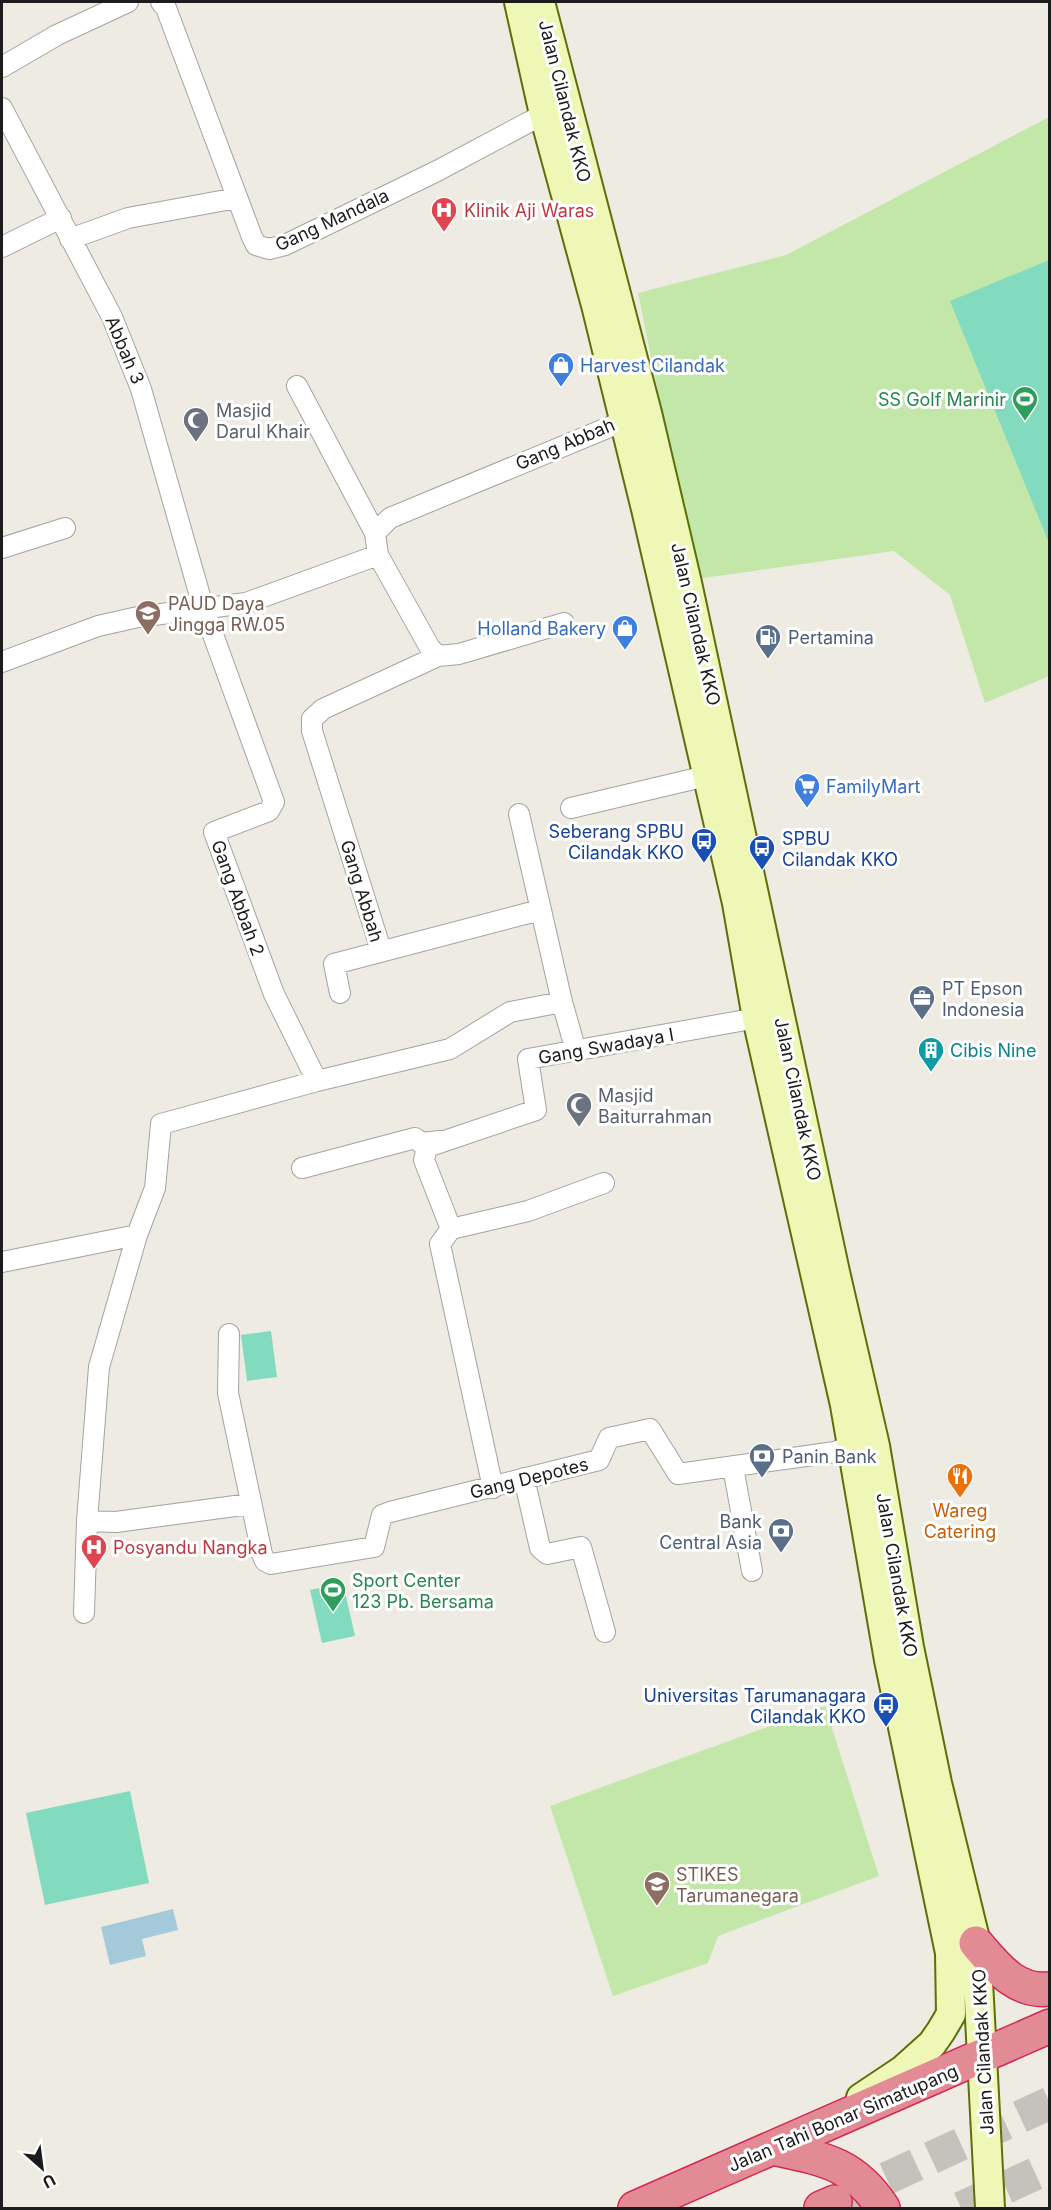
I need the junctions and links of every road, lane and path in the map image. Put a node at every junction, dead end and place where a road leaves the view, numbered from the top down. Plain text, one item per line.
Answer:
1 (128, 2) edge
2 (161, 2) edge
3 (519, 2) edge
4 (540, 2) edge
5 (2, 67) edge
6 (2, 108) edge
7 (544, 114) junction
8 (237, 198) junction
9 (580, 205) junction
10 (61, 218) junction
11 (70, 239) junction
12 (2, 247) edge
13 (297, 386) dead end
14 (636, 416) junction
15 (64, 528) dead end
16 (375, 533) junction
17 (2, 548) edge
18 (378, 555) junction
19 (204, 610) junction
20 (564, 623) dead end
21 (438, 656) junction
22 (2, 662) edge
23 (717, 773) junction
24 (571, 808) dead end
25 (519, 814) dead end
26 (540, 910) junction
27 (381, 950) junction
28 (340, 993) dead end
29 (562, 1002) junction
30 (757, 1018) junction
31 (576, 1051) junction
32 (317, 1081) junction
33 (440, 1141) junction
34 (302, 1168) dead end
35 (604, 1183) dead end
36 (451, 1229) junction
37 (137, 1235) junction
38 (2, 1262) edge
39 (229, 1334) dead end
40 (854, 1403) junction
41 (864, 1446) junction
42 (733, 1467) junction
43 (524, 1478) junction
44 (493, 1488) junction
45 (250, 1504) junction
46 (876, 1519) junction
47 (87, 1521) junction
48 (752, 1571) dead end
49 (84, 1613) dead end
50 (605, 1632) dead end
51 (976, 1943) junction
52 (1050, 1989) edge
53 (1050, 2026) edge
54 (983, 2058) junction
55 (806, 2133) junction
56 (773, 2148) junction
57 (635, 2208) edge
58 (883, 2208) edge
59 (990, 2208) edge

1 - 5 street
2 - 8 street, Gang Mandala
3 - 7 street, Jalan Cilandak KKO
4 - 9 street, Jalan Cilandak KKO
6 - 10 street, Abbah 3
7 - 8 street, Gang Mandala
7 - 9 street, Jalan Cilandak KKO
8 - 11 street
9 - 14 street, Jalan Cilandak KKO
10 - 11 street, Abbah 3
10 - 12 street
11 - 19 street, Abbah 3
13 - 16 street
14 - 16 street, Gang Abbah
14 - 23 street, Jalan Cilandak KKO
15 - 17 street
16 - 18 street
18 - 19 street
18 - 21 street
19 - 22 street
19 - 32 street, Gang Abbah 2
20 - 21 street, Gang Abbah
21 - 27 street, Gang Abbah
23 - 24 street
23 - 30 street, Jalan Cilandak KKO
23 - 40 street, Jalan Cilandak KKO
25 - 26 street
26 - 27 street, Gang Abbah
26 - 29 street
27 - 28 street
29 - 31 street
29 - 32 street
30 - 31 street, Gang Swadaya I
30 - 40 street, Jalan Cilandak KKO
31 - 33 street, Gang Swadaya I
32 - 37 street
33 - 34 street
33 - 36 street
35 - 36 street
36 - 44 street
37 - 38 street
37 - 47 street
39 - 45 street
40 - 41 street, Jalan Cilandak KKO
41 - 42 street, Gang Depotes
41 - 46 street, Jalan Cilandak KKO
42 - 43 street, Gang Depotes
42 - 48 street
43 - 44 street, Gang Depotes
43 - 50 street
44 - 45 street, Gang Depotes
45 - 47 street
46 - 51 street, Jalan Cilandak KKO
46 - 55 street, Jalan Cilandak KKO
47 - 49 street
51 - 52 highway
51 - 54 street, Jalan Cilandak KKO
53 - 54 highway, Jalan Tahi Bonar Simatupang
54 - 55 highway, Jalan Tahi Bonar Simatupang
54 - 59 street, Jalan Cilandak KKO
55 - 56 highway, Jalan Tahi Bonar Simatupang
56 - 57 highway, Jalan Tahi Bonar Simatupang
56 - 58 highway

